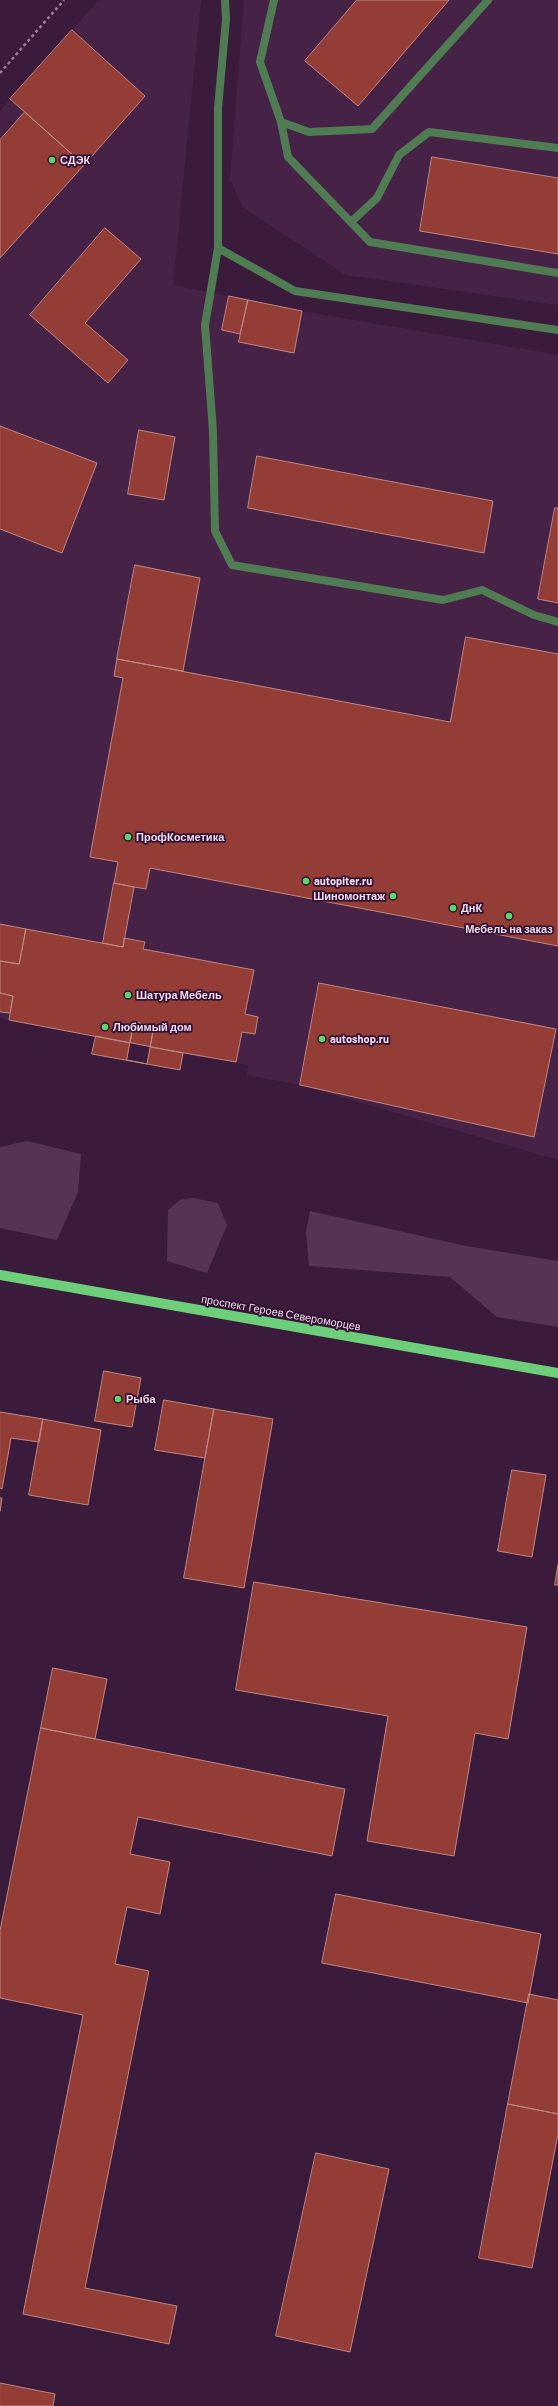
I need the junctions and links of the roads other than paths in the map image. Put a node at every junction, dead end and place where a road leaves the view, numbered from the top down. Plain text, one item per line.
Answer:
1 (225, 0) edge
2 (274, 0) edge
3 (488, 0) edge
4 (281, 122) junction
5 (558, 148) edge
6 (351, 222) junction
7 (218, 248) junction
8 (558, 273) edge
9 (558, 330) edge
10 (558, 622) edge
11 (0, 1275) edge
12 (558, 1373) edge

1 - 7 lane
2 - 4 lane
3 - 4 lane
4 - 6 lane
5 - 6 lane
6 - 8 lane
7 - 9 lane
7 - 10 lane
11 - 12 main road, проспект Героев Североморцев

